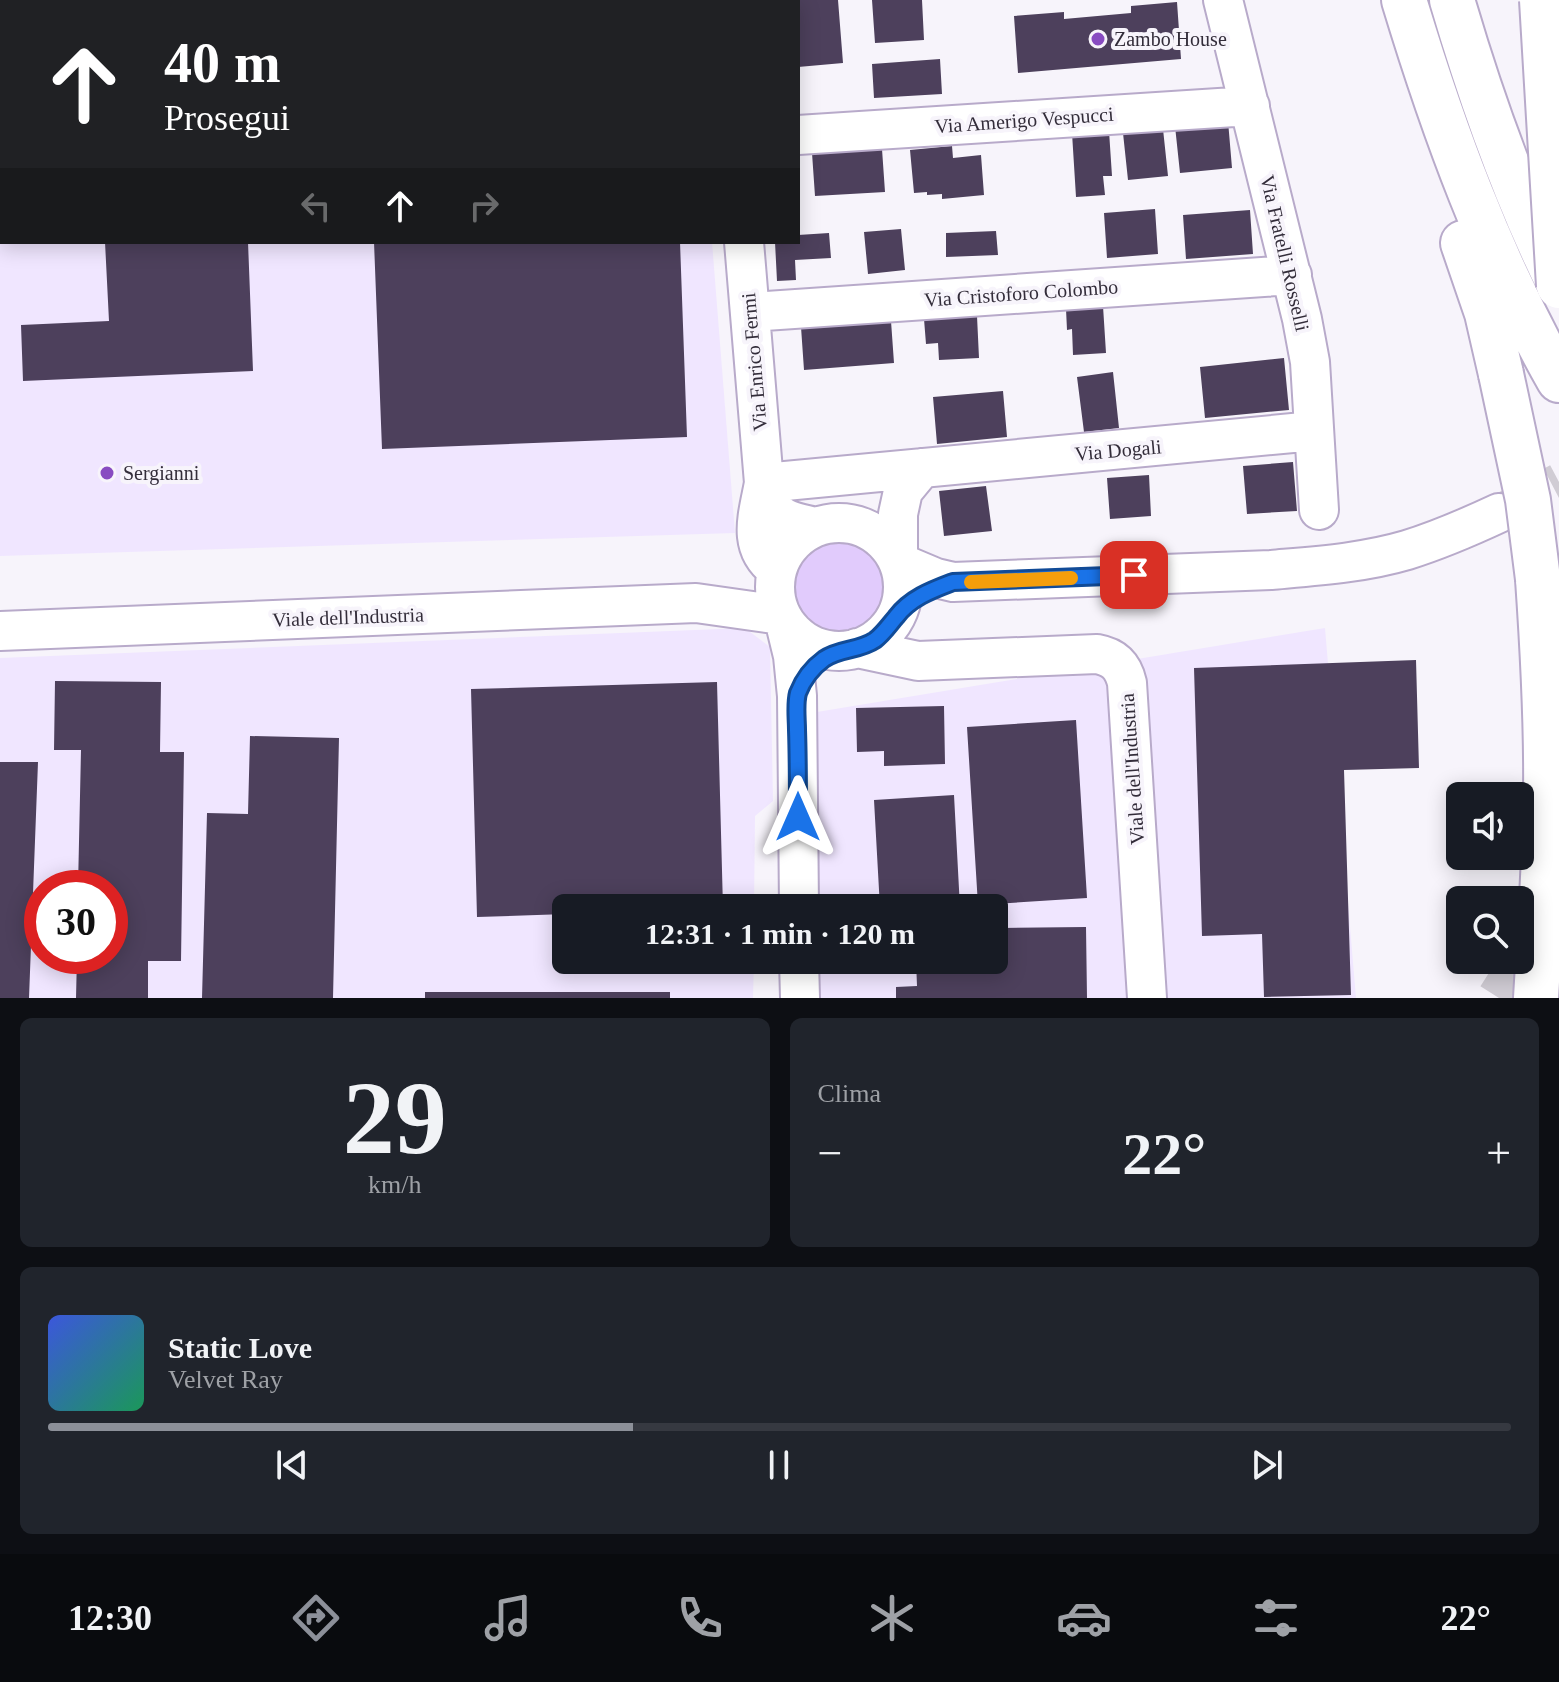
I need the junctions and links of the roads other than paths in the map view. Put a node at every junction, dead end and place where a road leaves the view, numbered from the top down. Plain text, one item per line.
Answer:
1 (1223, 0) edge
2 (1404, 0) edge
3 (1452, 0) edge
4 (1542, 0) edge
5 (1550, 0) edge
6 (1559, 14) edge
7 (1250, 106) junction
8 (800, 135) edge
9 (744, 244) edge
10 (1292, 275) junction
11 (1559, 285) edge
12 (750, 312) junction
13 (1550, 365) edge
14 (1314, 431) junction
15 (922, 468) junction
16 (764, 483) junction
17 (1319, 510) dead end
18 (1499, 513) tunnel mouth
19 (817, 527) junction
20 (898, 562) junction
21 (777, 572) junction
22 (953, 582) junction
23 (696, 603) junction
24 (896, 616) junction
25 (783, 619) junction
26 (0, 631) edge
27 (848, 650) junction
28 (797, 696) junction
29 (799, 894) edge
30 (799, 974) edge
31 (800, 998) edge
32 (1147, 998) edge
33 (1536, 998) edge

1 - 7 street, Via Fratelli Rosselli
2 - 13 highway
2 - 33 highway, bridge
3 - 11 highway
4 - 11 highway, bridge
5 - 6 highway
7 - 8 street, Via Amerigo Vespucci
7 - 10 street, Via Fratelli Rosselli
9 - 12 street, Via Enrico Fermi
10 - 12 street, Via Cristoforo Colombo
10 - 14 street, Via Fratelli Rosselli
12 - 16 street, Via Enrico Fermi
14 - 15 street, Via Dogali
14 - 17 street, Via Fratelli Rosselli
15 - 16 street, Via Dogali
15 - 20 street
16 - 19 street, Via Enrico Fermi
16 - 21 street, Via Enrico Fermi
18 - 22 street
19 - 20 street
19 - 21 street
20 - 22 street
20 - 24 street
21 - 23 street, Viale dell'Industria
21 - 25 street
22 - 24 street
23 - 25 street, Viale dell'Industria
23 - 26 street, Viale dell'Industria
24 - 27 street
25 - 27 street
25 - 28 street
27 - 28 street
27 - 32 street, Viale dell'Industria
28 - 29 street
30 - 31 street

